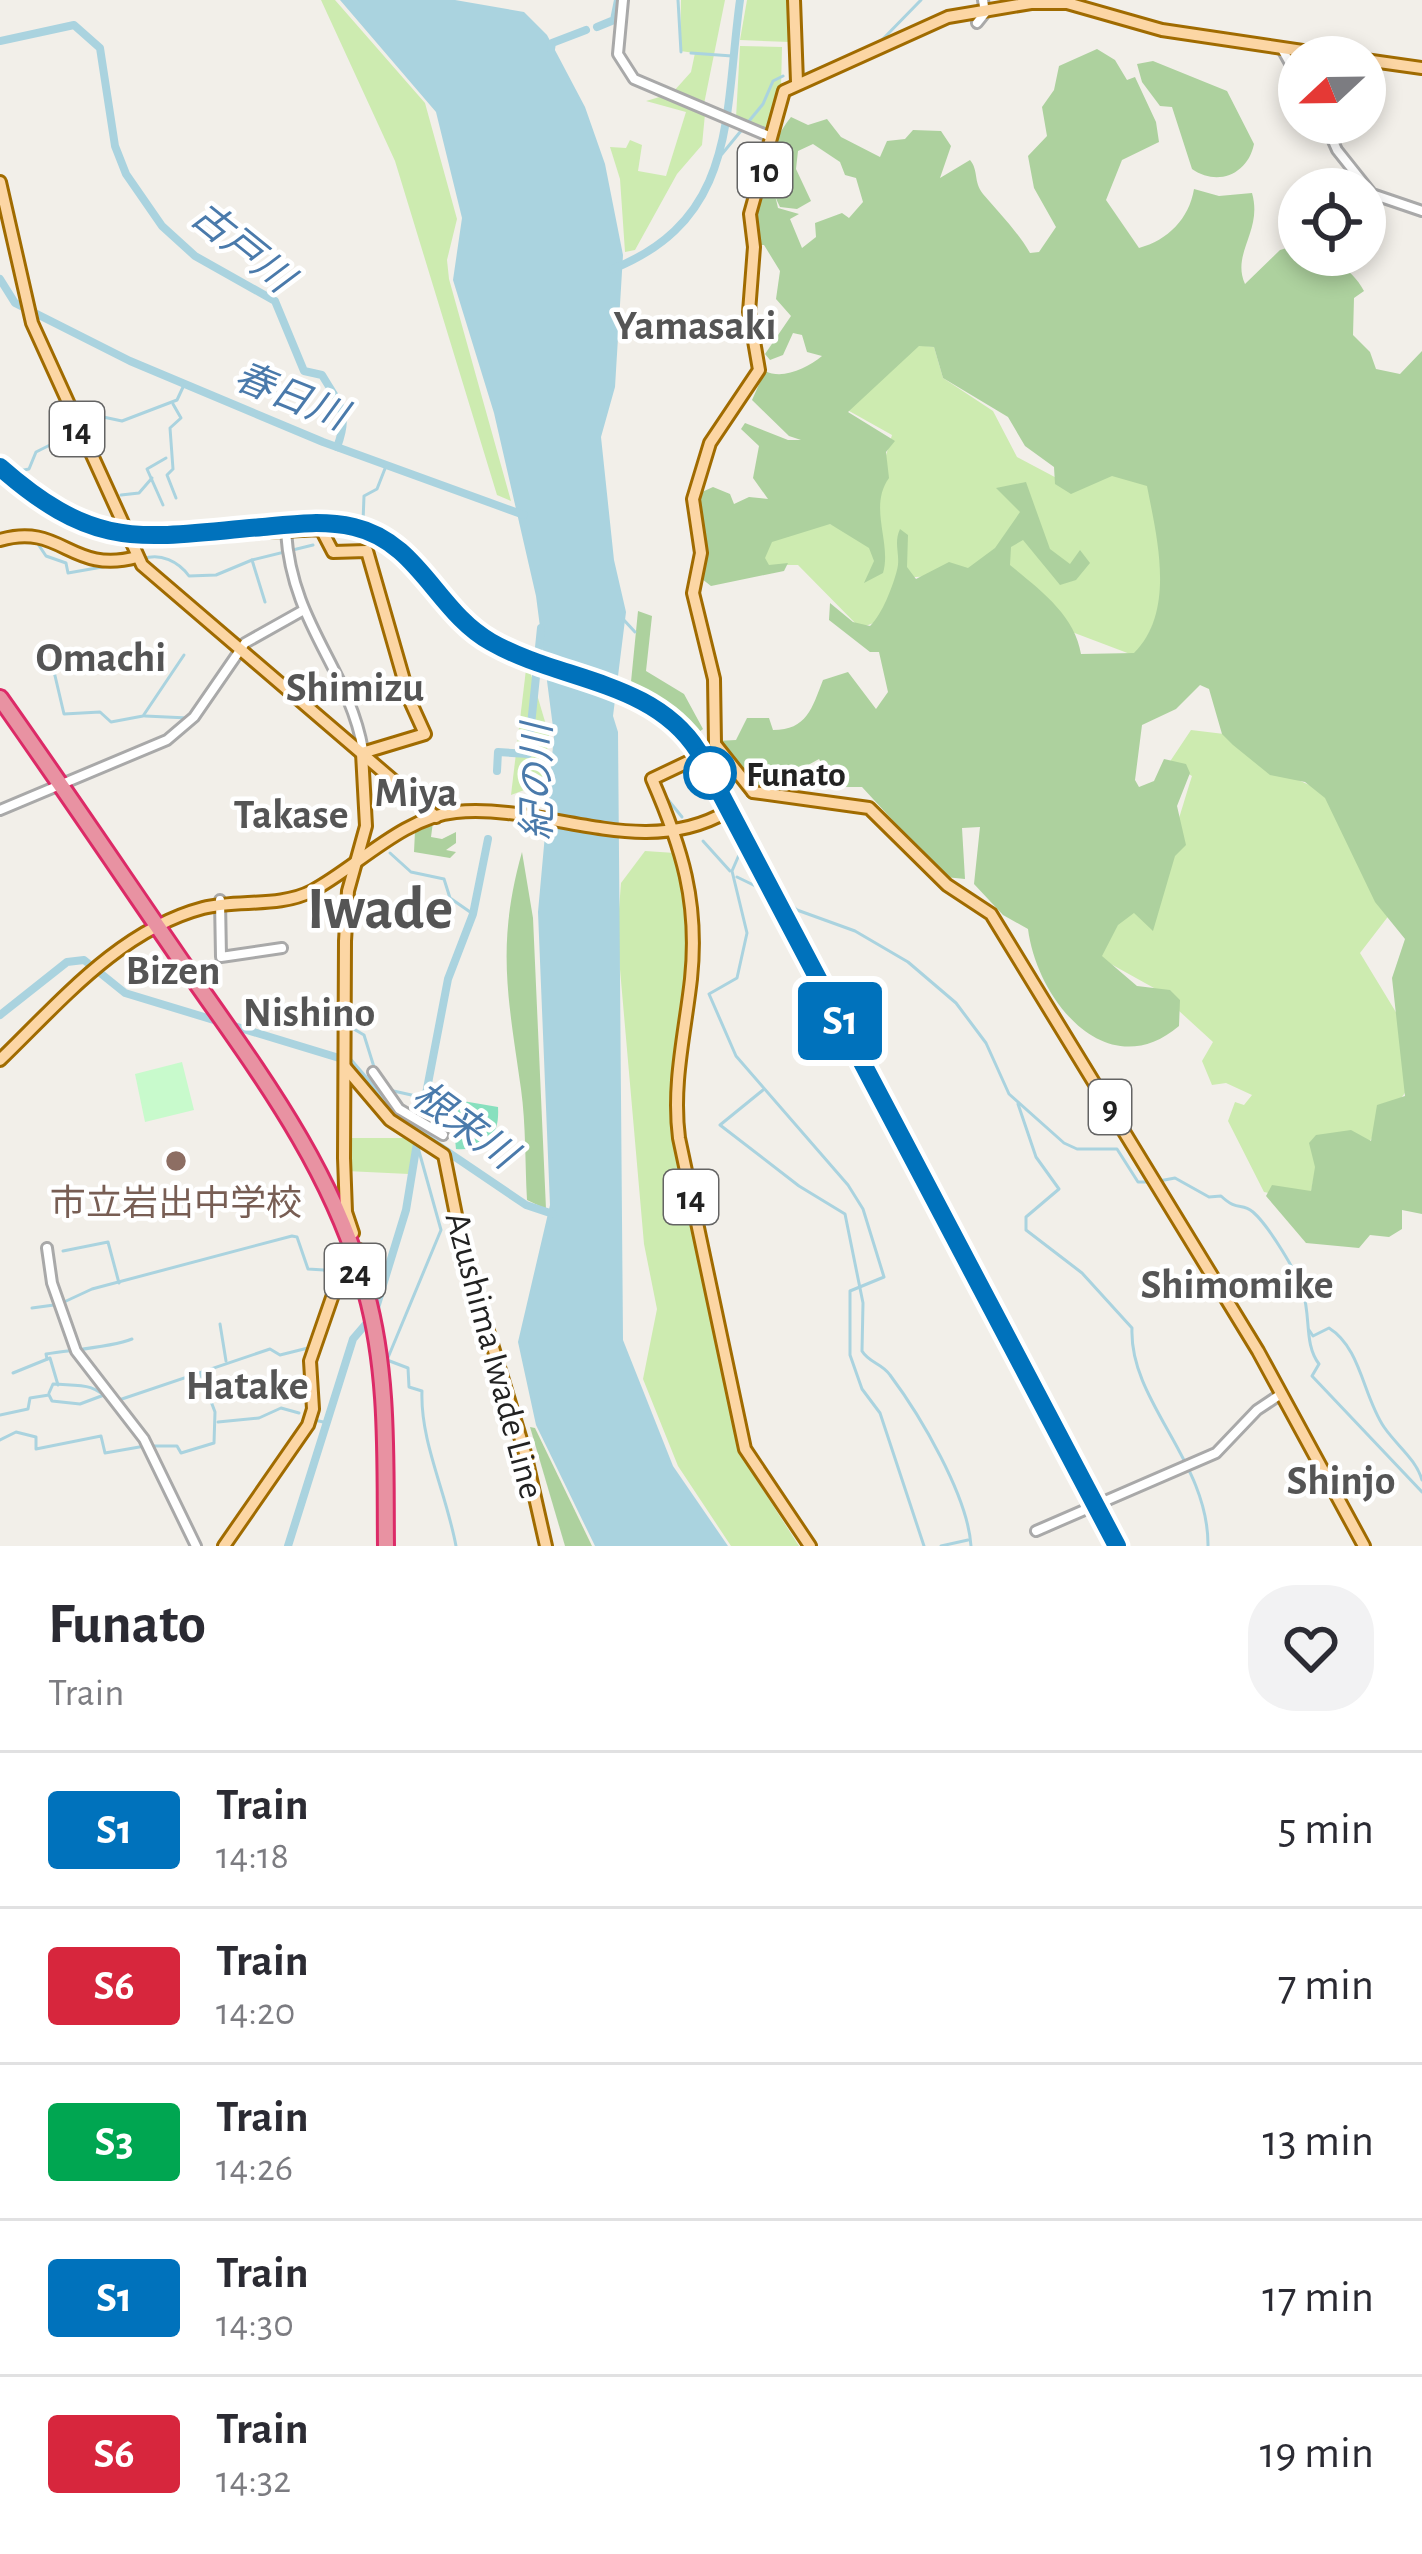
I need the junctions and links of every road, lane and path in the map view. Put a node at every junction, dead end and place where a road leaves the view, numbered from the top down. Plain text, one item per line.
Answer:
1 (622, 0) edge
2 (794, 0) edge
3 (984, 4) edge
4 (977, 22) dead end
5 (1278, 48) edge
6 (1386, 63) edge
7 (1422, 68) edge
8 (797, 82) junction
9 (768, 136) junction
10 (1334, 144) edge
11 (0, 182) edge
12 (3, 200) edge
13 (1422, 211) edge
14 (286, 532) junction
15 (128, 539) junction
16 (0, 540) edge
17 (137, 557) junction
18 (302, 611) junction
19 (241, 648) junction
20 (0, 702) edge
21 (363, 750) junction
22 (692, 760) dead end
23 (58, 786) junction
24 (753, 792) junction
25 (0, 810) edge
26 (433, 815) junction
27 (668, 830) junction
28 (366, 846) junction
29 (356, 860) junction
30 (346, 876) junction
31 (221, 902) junction
32 (155, 927) junction
33 (282, 948) dead end
34 (0, 1057) edge
35 (345, 1062) junction
36 (373, 1072) dead end
37 (443, 1135) dead end
38 (47, 1247) dead end
39 (359, 1274) junction
40 (1282, 1393) junction
41 (1036, 1531) dead end
42 (195, 1546) edge
43 (224, 1546) edge
44 (384, 1546) edge
45 (546, 1546) edge
46 (810, 1546) edge
47 (1364, 1546) edge

1 - 9 street
2 - 8 main road
3 - 4 street
3 - 5 main road
3 - 8 main road
6 - 7 main road
8 - 9 main road, 10
9 - 24 main road, 10
10 - 13 street
11 - 12 main road, 14
12 - 15 main road, 14
14 - 15 main road
14 - 18 street
14 - 21 main road
15 - 17 main road, 14
16 - 17 main road
17 - 19 main road, 14
18 - 19 street
18 - 21 street
19 - 21 main road, 14
19 - 23 street
20 - 23 highway, 24
21 - 26 main road, 14
21 - 28 main road
22 - 27 main road
23 - 25 street
23 - 32 highway, 24
24 - 27 main road
24 - 40 main road, 9
26 - 27 main road
26 - 28 main road
26 - 29 main road
27 - 46 main road, 14
28 - 29 main road
29 - 30 main road
29 - 31 main road
30 - 31 main road
30 - 35 main road
31 - 32 main road
31 - 33 street
32 - 34 main road
32 - 39 highway, 24
35 - 39 main road
35 - 45 main road, Azushima Iwade Line
36 - 37 street
38 - 42 street
39 - 43 main road
39 - 44 highway, 24
40 - 41 street
40 - 47 main road, 9

